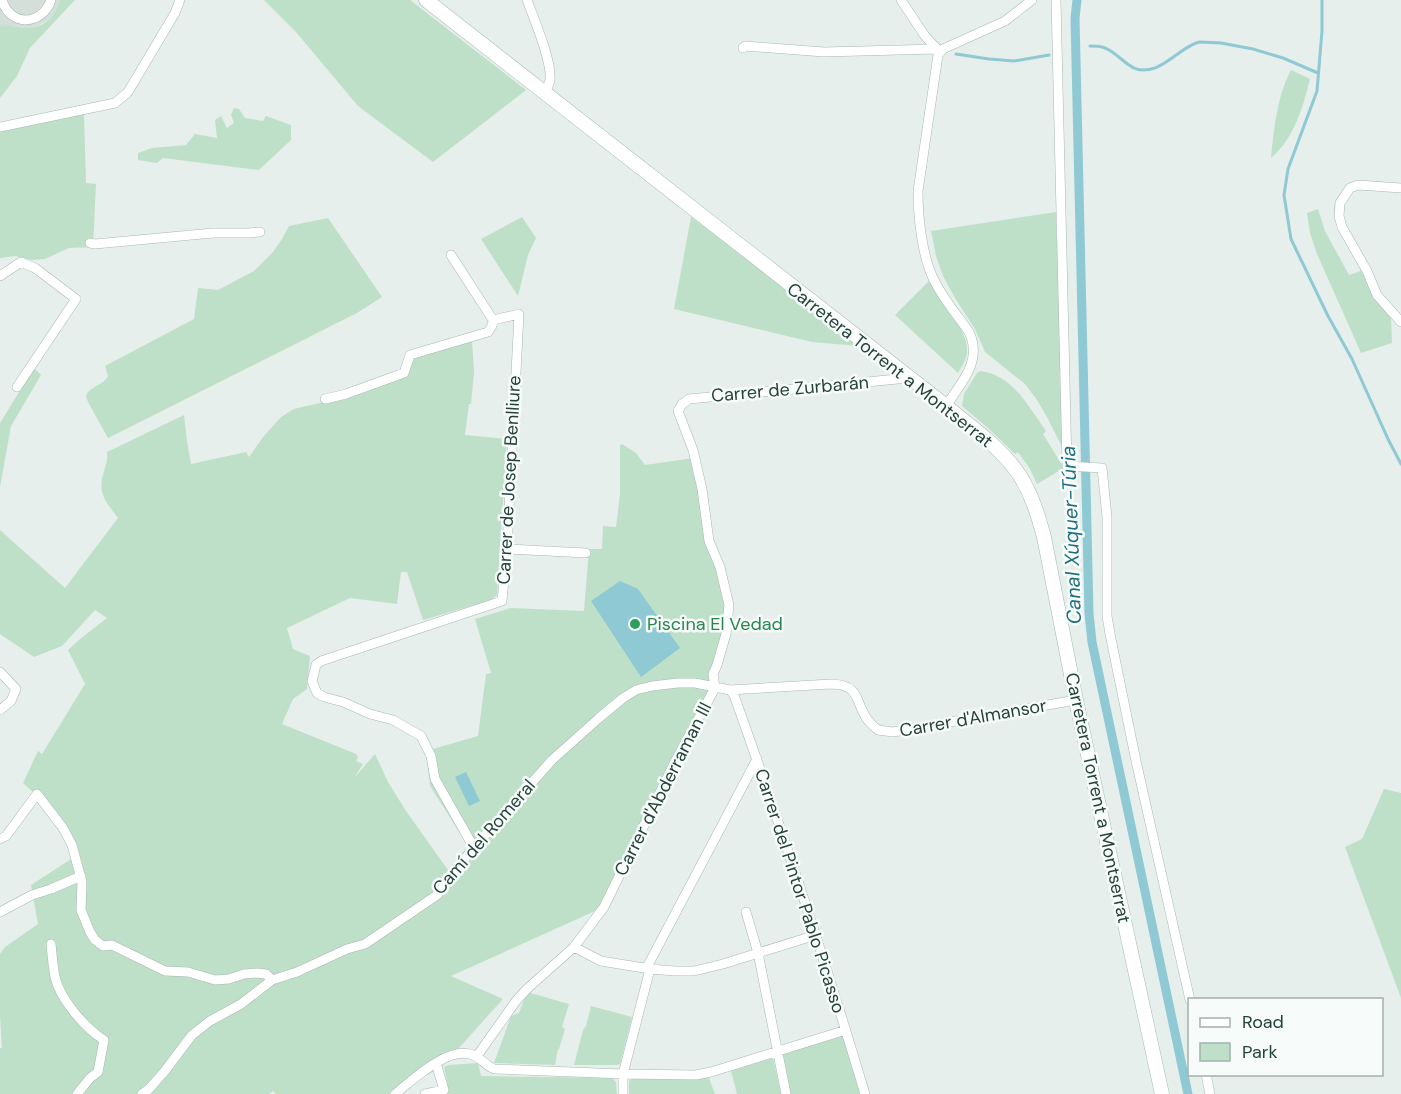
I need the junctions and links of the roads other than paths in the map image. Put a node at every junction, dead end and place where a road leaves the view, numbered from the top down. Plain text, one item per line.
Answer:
1 (1, 0) edge
2 (51, 0) edge
3 (180, 0) edge
4 (426, 0) edge
5 (527, 0) edge
6 (901, 0) edge
7 (1032, 0) edge
8 (1056, 0) edge
9 (13, 16) junction
10 (0, 18) edge
11 (743, 48) dead end
12 (938, 51) junction
13 (544, 93) junction
14 (0, 127) edge
15 (1401, 188) edge
16 (260, 232) dead end
17 (90, 243) dead end
18 (451, 255) dead end
19 (0, 276) edge
20 (493, 320) junction
21 (1401, 322) edge
22 (908, 378) junction
23 (17, 387) dead end
24 (325, 399) dead end
25 (946, 406) junction
26 (678, 411) joint
27 (507, 549) junction
28 (586, 553) dead end
29 (0, 672) edge
30 (715, 687) junction
31 (730, 690) junction
32 (1076, 700) junction
33 (0, 710) edge
34 (757, 759) junction
35 (0, 839) edge
36 (474, 848) junction
37 (81, 876) junction
38 (0, 912) edge
39 (746, 912) dead end
40 (816, 935) junction
41 (51, 944) dead end
42 (574, 947) junction
43 (758, 953) junction
44 (648, 969) junction
45 (272, 980) junction
46 (1190, 998) edge
47 (846, 1030) junction
48 (776, 1052) junction
49 (477, 1056) junction
50 (436, 1063) junction
51 (623, 1074) junction
52 (1206, 1076) edge
53 (77, 1094) edge
54 (142, 1094) edge
55 (396, 1094) edge
56 (425, 1094) edge
57 (623, 1094) edge
58 (786, 1094) edge
59 (865, 1094) edge
60 (1162, 1094) edge
61 (1210, 1094) edge

1 - 9 street
2 - 9 street
3 - 14 street
4 - 13 main road, Carretera Torrent a Montserrat
5 - 13 street
6 - 12 street
7 - 12 street
8 - 46 street
9 - 10 street
11 - 12 street
12 - 25 street
13 - 22 main road, Carretera Torrent a Montserrat
15 - 21 street
16 - 17 street
18 - 20 street
19 - 23 street
20 - 24 street
20 - 27 street, Carrer de Josep Benlliure
22 - 25 main road, Carretera Torrent a Montserrat
22 - 26 street, Carrer de Zurbarán
25 - 32 main road, Carretera Torrent a Montserrat
26 - 30 street, Carrer d'Abderraman III
27 - 28 street
27 - 36 street, Carrer de Josep Benlliure
29 - 33 street
30 - 31 street, Carrer d'Almansor
30 - 36 street, Camí del Romeral
30 - 42 street, Carrer d'Abderraman III
31 - 32 street, Carrer d'Almansor
31 - 34 street, Carrer del Pintor Pablo Picasso
32 - 60 main road, Carretera Torrent a Montserrat
34 - 40 street, Carrer del Pintor Pablo Picasso
34 - 44 street
35 - 37 street
36 - 45 street, Camí del Romeral
37 - 38 street
37 - 45 street
39 - 43 street
40 - 43 street
40 - 47 street, Carrer del Pintor Pablo Picasso
41 - 53 street
42 - 44 street
42 - 49 street, Carrer d'Abderraman III
43 - 44 street
43 - 48 street
44 - 51 street
45 - 54 street, Camí del Romeral
47 - 48 street
47 - 59 street, Carrer del Pintor Pablo Picasso
48 - 51 street
48 - 58 street
49 - 50 street
49 - 51 street
50 - 55 street
50 - 56 street
51 - 57 street
52 - 61 street

